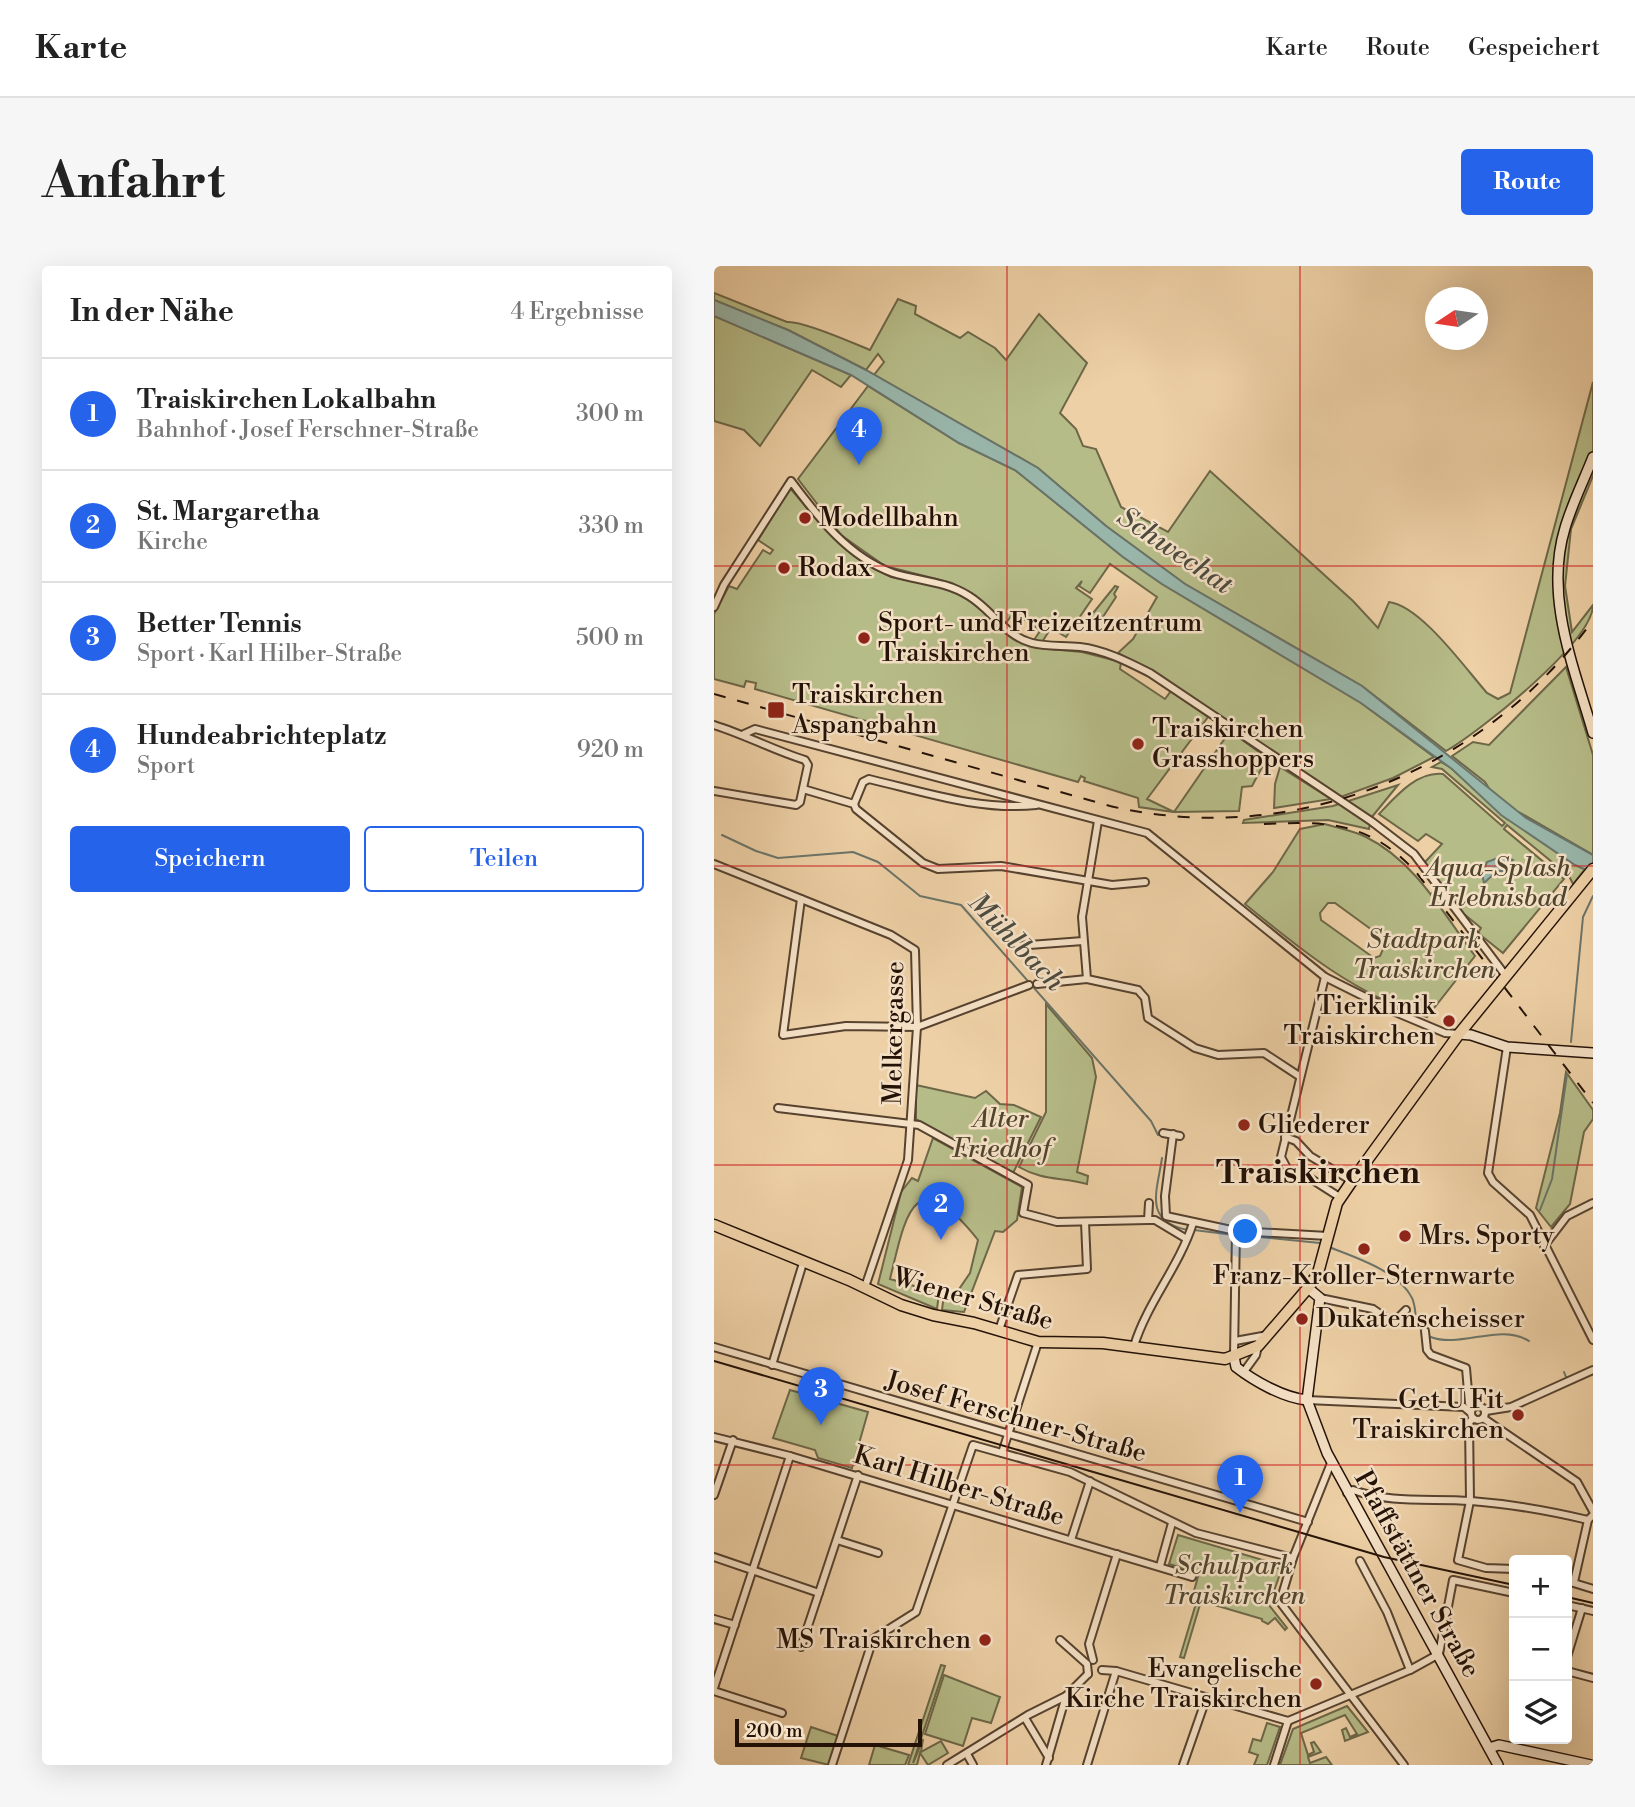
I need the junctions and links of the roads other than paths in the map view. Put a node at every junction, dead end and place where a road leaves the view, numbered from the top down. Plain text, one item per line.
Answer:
1 (1593, 457) edge
2 (714, 607) edge
3 (714, 725) edge
4 (1593, 733) edge
5 (744, 734) junction
6 (803, 789) junction
7 (714, 791) edge
8 (854, 804) junction
9 (1038, 805) junction
10 (1098, 821) junction
11 (714, 864) edge
12 (1593, 869) edge
13 (1087, 881) junction
14 (1145, 882) dead end
15 (801, 899) junction
16 (1008, 938) dead end
17 (1083, 941) junction
18 (1506, 976) junction
19 (1325, 977) junction
20 (1087, 979) junction
21 (1037, 984) dead end
22 (1029, 985) dead end
23 (917, 1027) junction
24 (1459, 1034) junction
25 (1507, 1047) junction
26 (1593, 1053) edge
27 (1299, 1076) junction
28 (778, 1108) dead end
29 (912, 1125) junction
30 (1163, 1133) dead end
31 (1285, 1138) junction
32 (1352, 1181) junction
33 (1337, 1195) junction
34 (1149, 1203) dead end
35 (1593, 1203) edge
36 (1148, 1220) junction
37 (1085, 1222) junction
38 (714, 1225) edge
39 (1189, 1230) junction
40 (1236, 1234) junction
41 (1327, 1242) junction
42 (1544, 1246) junction
43 (803, 1263) junction
44 (865, 1287) junction
45 (1308, 1288) junction
46 (1320, 1298) junction
47 (1406, 1310) dead end
48 (999, 1330) junction
49 (1270, 1334) junction
50 (1425, 1335) dead end
51 (1593, 1340) edge
52 (1235, 1341) junction
53 (1038, 1342) junction
54 (1135, 1346) junction
55 (1258, 1346) junction
56 (714, 1348) edge
57 (1234, 1357) junction
58 (772, 1365) junction
59 (1593, 1370) edge
60 (1243, 1373) junction
61 (1307, 1400) junction
62 (1472, 1413) junction
63 (1484, 1415) junction
64 (1007, 1434) junction
65 (714, 1437) edge
66 (733, 1440) junction
67 (1002, 1453) junction
68 (790, 1456) junction
69 (1331, 1463) junction
70 (858, 1475) junction
71 (1090, 1482) junction
72 (1348, 1493) junction
73 (714, 1495) edge
74 (1366, 1495) junction
75 (1470, 1501) junction
76 (1353, 1503) junction
77 (954, 1505) junction
78 (1591, 1515) edge
79 (1308, 1521) junction
80 (1172, 1523) junction
81 (837, 1540) junction
82 (1071, 1540) junction
83 (878, 1553) dead end
84 (1117, 1554) junction
85 (714, 1557) edge
86 (1293, 1558) junction
87 (1360, 1561) dead end
88 (1160, 1566) junction
89 (1509, 1569) edge
90 (753, 1570) junction
91 (1192, 1577) dead end
92 (1572, 1578) edge
93 (1572, 1581) edge
94 (1593, 1589) edge
95 (1509, 1591) edge
96 (819, 1593) junction
97 (1572, 1606) edge
98 (1582, 1608) junction
99 (1593, 1611) edge
100 (714, 1619) edge
101 (735, 1625) junction
102 (1060, 1640) dead end
103 (1572, 1641) edge
104 (801, 1647) dead end
105 (1439, 1654) junction
106 (1090, 1662) junction
107 (1102, 1670) junction
108 (1410, 1670) junction
109 (1116, 1671) junction
110 (1572, 1672) edge
111 (1088, 1674) junction
112 (1593, 1678) edge
113 (714, 1689) edge
114 (1349, 1695) junction
115 (1066, 1696) junction
116 (1206, 1699) junction
117 (782, 1713) dead end
118 (1025, 1718) junction
119 (1288, 1721) junction
120 (1489, 1748) junction
121 (967, 1754) junction
122 (1047, 1761) edge
123 (832, 1765) edge
124 (947, 1765) edge
125 (973, 1765) edge
126 (1087, 1765) edge
127 (1183, 1765) edge
128 (1274, 1765) edge
129 (1404, 1765) edge
130 (1498, 1765) edge
131 (1591, 1765) edge

1 - 4 main road
2 - 18 street
3 - 5 street
5 - 6 street
5 - 9 street
6 - 7 street
6 - 8 street
8 - 9 street
8 - 13 street
9 - 10 street
10 - 13 street
10 - 19 street
11 - 15 street, Melkergasse
12 - 18 main road
13 - 14 street
13 - 17 street
15 - 23 street, Melkergasse
15 - 23 street
16 - 17 street
17 - 20 street
18 - 24 main road
19 - 24 street
19 - 27 street
20 - 21 street
20 - 27 street
22 - 23 street
23 - 29 street, Melkergasse
24 - 25 main road
24 - 32 main road
25 - 26 main road
25 - 42 street
27 - 31 street
28 - 29 street
29 - 37 street
29 - 44 street, Melkergasse
30 - 39 street
31 - 32 street
31 - 33 street
32 - 33 main road
33 - 41 main road
34 - 36 street
35 - 42 street
36 - 37 street
36 - 39 street
37 - 48 street
38 - 43 main road, Wiener Straße
39 - 40 street
39 - 54 street
40 - 41 street
40 - 52 street
41 - 45 main road
42 - 51 street
43 - 44 main road, Wiener Straße
43 - 58 street
44 - 48 main road, Wiener Straße
45 - 46 main road
45 - 49 main road
46 - 47 street
46 - 61 main road
48 - 53 main road, Wiener Straße
49 - 52 street
49 - 55 main road
50 - 62 street
52 - 57 street
53 - 54 main road, Wiener Straße
53 - 64 street
54 - 57 main road, Wiener Straße
55 - 57 main road
55 - 60 street
56 - 58 street, Josef Ferschner-Straße
57 - 60 main road
58 - 64 street, Josef Ferschner-Straße
59 - 63 street
60 - 61 main road
61 - 62 street
61 - 69 main road, Pfaffstättner Straße
62 - 63 street
62 - 63 street
62 - 75 street
63 - 78 street
64 - 67 street
64 - 79 street, Josef Ferschner-Straße
65 - 66 street, Karl Hilber-Straße
66 - 68 street, Karl Hilber-Straße
66 - 73 street
67 - 71 street, Josef Ferschner-Straße
67 - 77 street, Josef Ferschner-Straße
68 - 70 street, Karl Hilber-Straße
68 - 90 street
69 - 72 main road, Pfaffstättner Straße
69 - 79 street
70 - 77 street, Karl Hilber-Straße
70 - 81 street
71 - 80 street, Josef Ferschner-Straße
71 - 82 street
72 - 74 street
72 - 76 main road, Pfaffstättner Straße
74 - 75 street
74 - 76 street
75 - 78 street
75 - 89 street
76 - 105 main road, Pfaffstättner Straße
77 - 82 street, Karl Hilber-Straße
77 - 123 street
78 - 92 street
79 - 86 street
80 - 86 street, Josef Ferschner-Straße
80 - 88 street
81 - 83 street
81 - 96 street
82 - 84 street, Karl Hilber-Straße
84 - 88 street, Karl Hilber-Straße
84 - 106 street
85 - 90 street
86 - 114 street
87 - 108 street
88 - 91 street, Karl Hilber-Straße
90 - 96 street
90 - 101 street
93 - 94 street
95 - 105 street
96 - 104 street
97 - 98 street
98 - 99 street
98 - 103 street
100 - 101 street
101 - 113 street
102 - 106 street
105 - 108 street
105 - 120 main road, Pfaffstättner Straße
106 - 107 street
106 - 111 street
107 - 109 street
107 - 111 street
108 - 114 street
109 - 116 street
109 - 126 street
110 - 112 street
111 - 115 street
113 - 117 street
114 - 119 street
114 - 129 street
115 - 118 street
115 - 122 street
116 - 119 street
116 - 127 street
118 - 121 street
118 - 122 street
119 - 128 street
120 - 130 main road, Pfaffstättner Straße
120 - 131 main road
121 - 124 street
121 - 125 street

